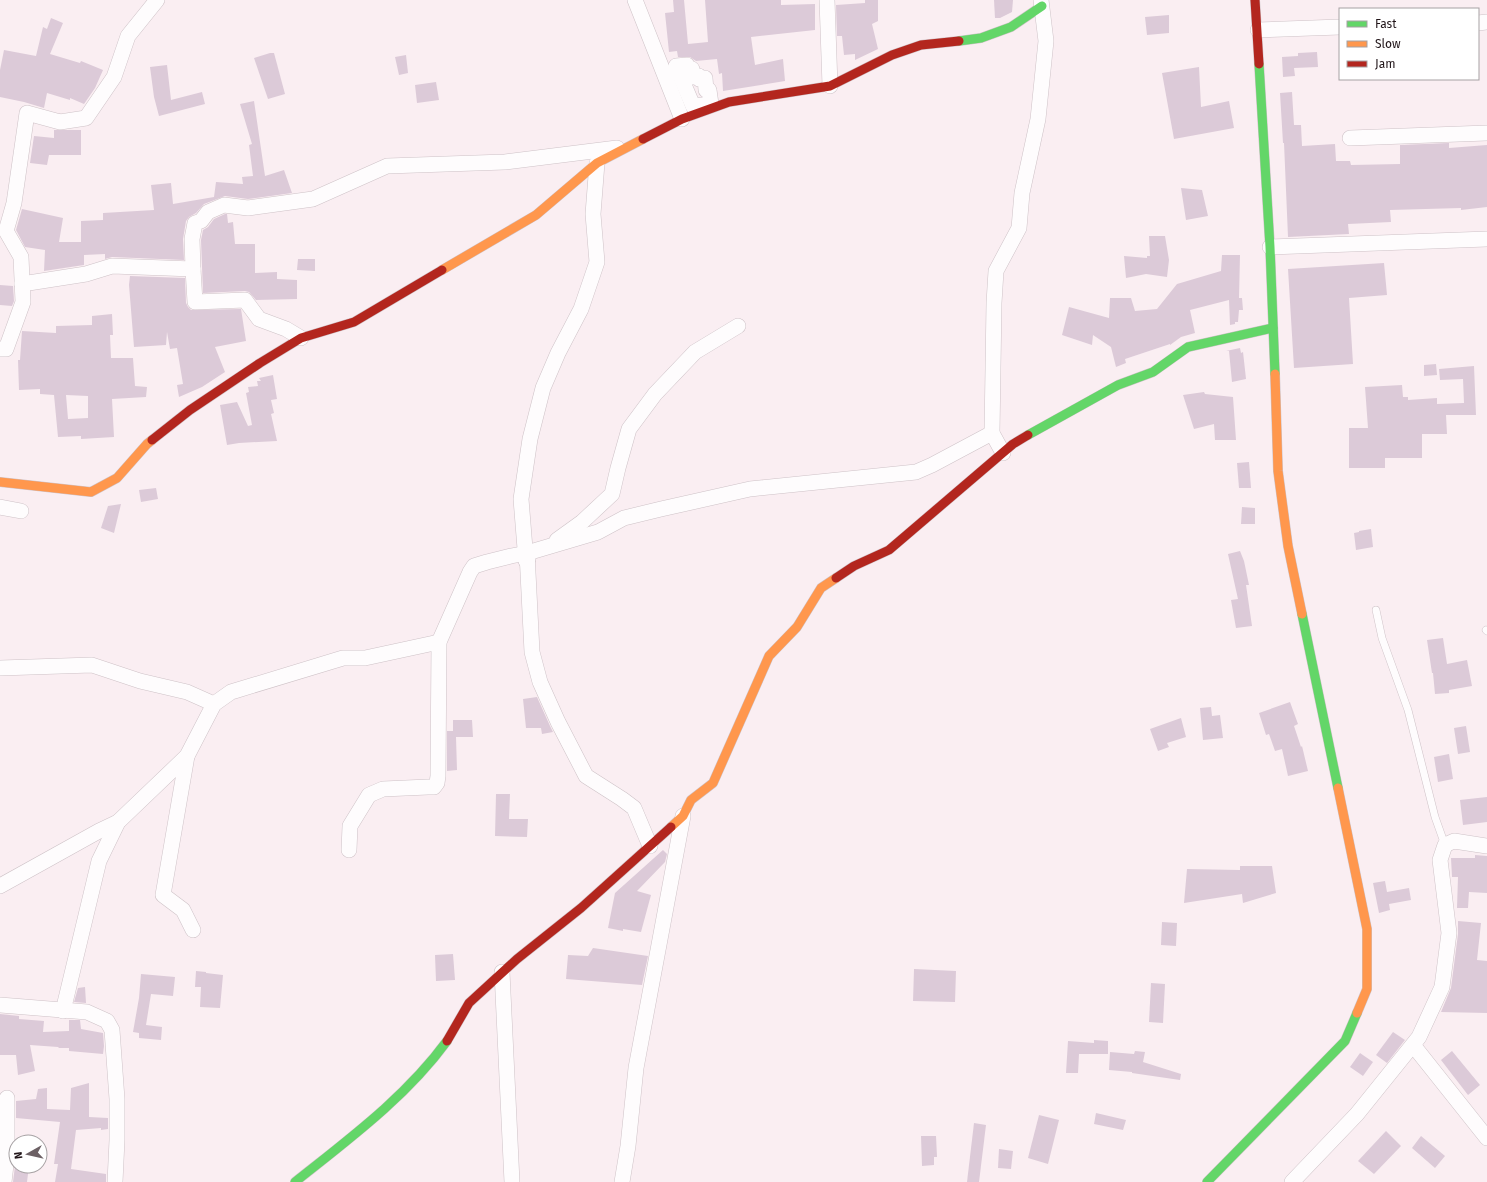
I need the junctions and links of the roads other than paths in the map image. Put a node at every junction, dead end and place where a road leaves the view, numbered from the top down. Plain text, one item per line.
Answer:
1 (157, 0) edge
2 (635, 0) edge
3 (827, 0) edge
4 (1255, 0) edge
5 (1042, 3) edge
6 (1339, 27) edge
7 (1258, 30) junction
8 (830, 86) junction
9 (682, 119) junction
10 (1487, 133) edge
11 (1350, 138) dead end
12 (629, 147) junction
13 (597, 163) junction
14 (3, 231) edge
15 (1487, 239) edge
16 (1270, 247) junction
17 (193, 269) junction
18 (22, 284) junction
19 (738, 326) dead end
20 (1273, 328) junction
21 (301, 338) junction
22 (0, 349) edge
23 (992, 433) junction
24 (1003, 453) junction
25 (0, 482) edge
26 (0, 507) edge
27 (22, 511) dead end
28 (527, 554) junction
29 (1376, 610) dead end
30 (439, 642) junction
31 (0, 668) edge
32 (214, 704) junction
33 (187, 756) junction
34 (683, 816) junction
35 (118, 822) junction
36 (1445, 845) junction
37 (650, 846) junction
38 (1487, 846) edge
39 (349, 850) dead end
40 (0, 886) edge
41 (193, 930) dead end
42 (502, 972) junction
43 (0, 1005) edge
44 (63, 1010) junction
45 (1413, 1045) junction
46 (7, 1098) dead end
47 (1487, 1138) edge
48 (4, 1182) edge
49 (115, 1182) edge
50 (294, 1182) edge
51 (512, 1182) edge
52 (622, 1182) edge
53 (1207, 1182) edge
54 (1292, 1182) edge

1 - 14 street
2 - 9 street
3 - 8 street
4 - 7 street
5 - 8 street
5 - 23 street
6 - 7 street
7 - 16 street
8 - 9 street
9 - 12 street
10 - 11 street
12 - 13 street
12 - 17 street
13 - 19 street
13 - 21 street
14 - 18 street
15 - 16 street
16 - 20 street
17 - 18 street
17 - 21 street
18 - 22 street
20 - 24 street
20 - 53 street
21 - 25 street
23 - 24 street
23 - 28 street
24 - 34 street
26 - 27 street
28 - 30 street
28 - 37 street
29 - 36 lane
30 - 32 street
30 - 39 street
31 - 32 street
32 - 33 street
33 - 35 street
33 - 41 street
34 - 37 street
34 - 52 street
35 - 40 street
35 - 44 street
36 - 38 street
36 - 45 street
37 - 42 street
42 - 50 street
42 - 51 street
43 - 44 street
44 - 49 street
45 - 47 street
45 - 54 street
46 - 48 street

